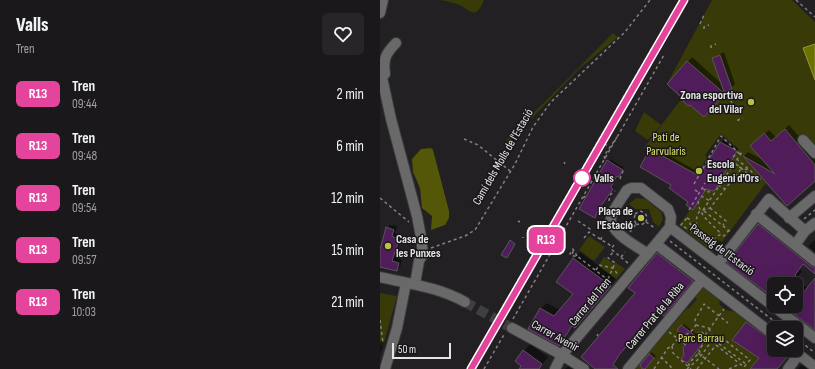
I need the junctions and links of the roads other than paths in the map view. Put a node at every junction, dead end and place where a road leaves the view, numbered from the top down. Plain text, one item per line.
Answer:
1 (383, 0) edge
2 (380, 13) edge
3 (396, 43) dead end
4 (380, 68) edge
5 (386, 96) junction
6 (803, 140) dead end
7 (815, 153) edge
8 (815, 196) edge
9 (756, 214) junction
10 (789, 218) junction
11 (815, 223) edge
12 (670, 227) junction
13 (805, 231) junction
14 (656, 244) junction
15 (795, 245) junction
16 (648, 254) junction
17 (815, 261) edge
18 (717, 262) junction
19 (380, 277) edge
20 (702, 280) junction
21 (410, 284) junction
22 (465, 302) tunnel mouth
23 (510, 326) tunnel mouth
24 (767, 330) edge
25 (815, 338) edge
26 (562, 355) junction
27 (794, 357) edge
28 (803, 357) edge
29 (815, 366) edge
30 (385, 369) edge
31 (555, 369) edge
32 (584, 369) edge
33 (628, 369) edge
34 (788, 369) edge

1 - 2 street
3 - 5 street
4 - 5 street
5 - 21 street
6 - 7 street
8 - 10 street
9 - 10 street
9 - 15 street
9 - 18 street
10 - 13 street
11 - 13 street
12 - 14 street
12 - 16 street
12 - 18 street, Passeig de l'Estació
13 - 15 street
14 - 16 street
14 - 20 street
15 - 17 street
16 - 26 street, Carrer del Tren
18 - 25 street, Passeig de l'Estació
19 - 21 street
20 - 24 street
20 - 33 street, Carrer Prat de la Riba
21 - 22 street
21 - 30 street
23 - 26 street, Carrer Avenir
26 - 31 street, Carrer del Tren
26 - 32 street, Carrer Avenir
27 - 34 street
28 - 29 street

